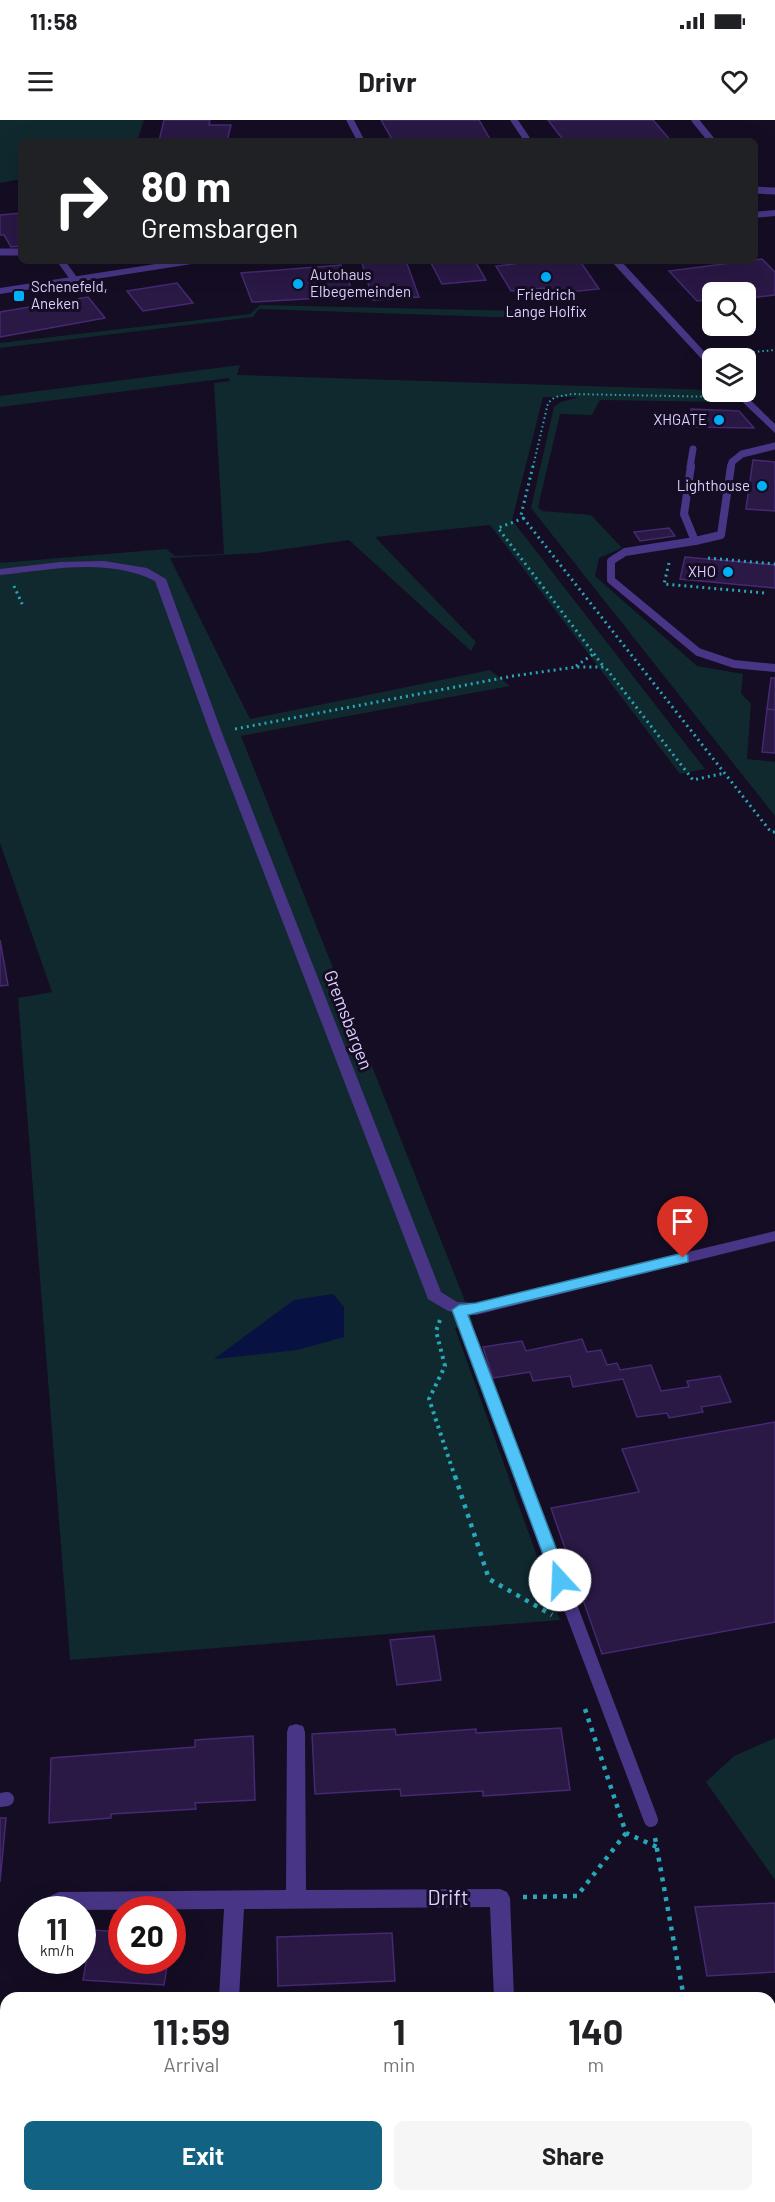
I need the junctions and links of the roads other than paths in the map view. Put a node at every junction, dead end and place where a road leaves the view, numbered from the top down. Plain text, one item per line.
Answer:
1 (350, 120) edge
2 (514, 120) edge
3 (695, 120) edge
4 (359, 138) edge
5 (526, 138) edge
6 (710, 138) edge
7 (758, 190) edge
8 (775, 191) edge
9 (775, 213) edge
10 (758, 215) edge
11 (0, 243) edge
12 (3, 252) edge
13 (63, 264) edge
14 (172, 264) edge
15 (619, 264) edge
16 (74, 279) junction
17 (0, 291) edge
18 (702, 353) edge
19 (747, 402) edge
20 (775, 430) edge
21 (775, 446) edge
22 (693, 449) dead end
23 (695, 541) junction
24 (0, 572) edge
25 (775, 668) edge
26 (775, 1236) edge
27 (452, 1308) junction
28 (296, 1732) dead end
29 (651, 1820) road end
30 (235, 1898) junction
31 (296, 1898) junction
32 (96, 1900) edge
33 (229, 1992) edge
34 (504, 1992) edge

1 - 4 lane
2 - 5 street
3 - 6 lane
7 - 8 lane
9 - 10 street
11 - 12 lane
13 - 16 lane
14 - 16 street
15 - 18 street
16 - 17 street
19 - 20 street
21 - 23 lane
22 - 23 lane
23 - 25 lane
24 - 27 street, Gremsbargen
26 - 27 street
27 - 29 lane
28 - 31 street
30 - 31 street, Drift
30 - 32 street, Drift
30 - 33 street
31 - 34 street, Drift

